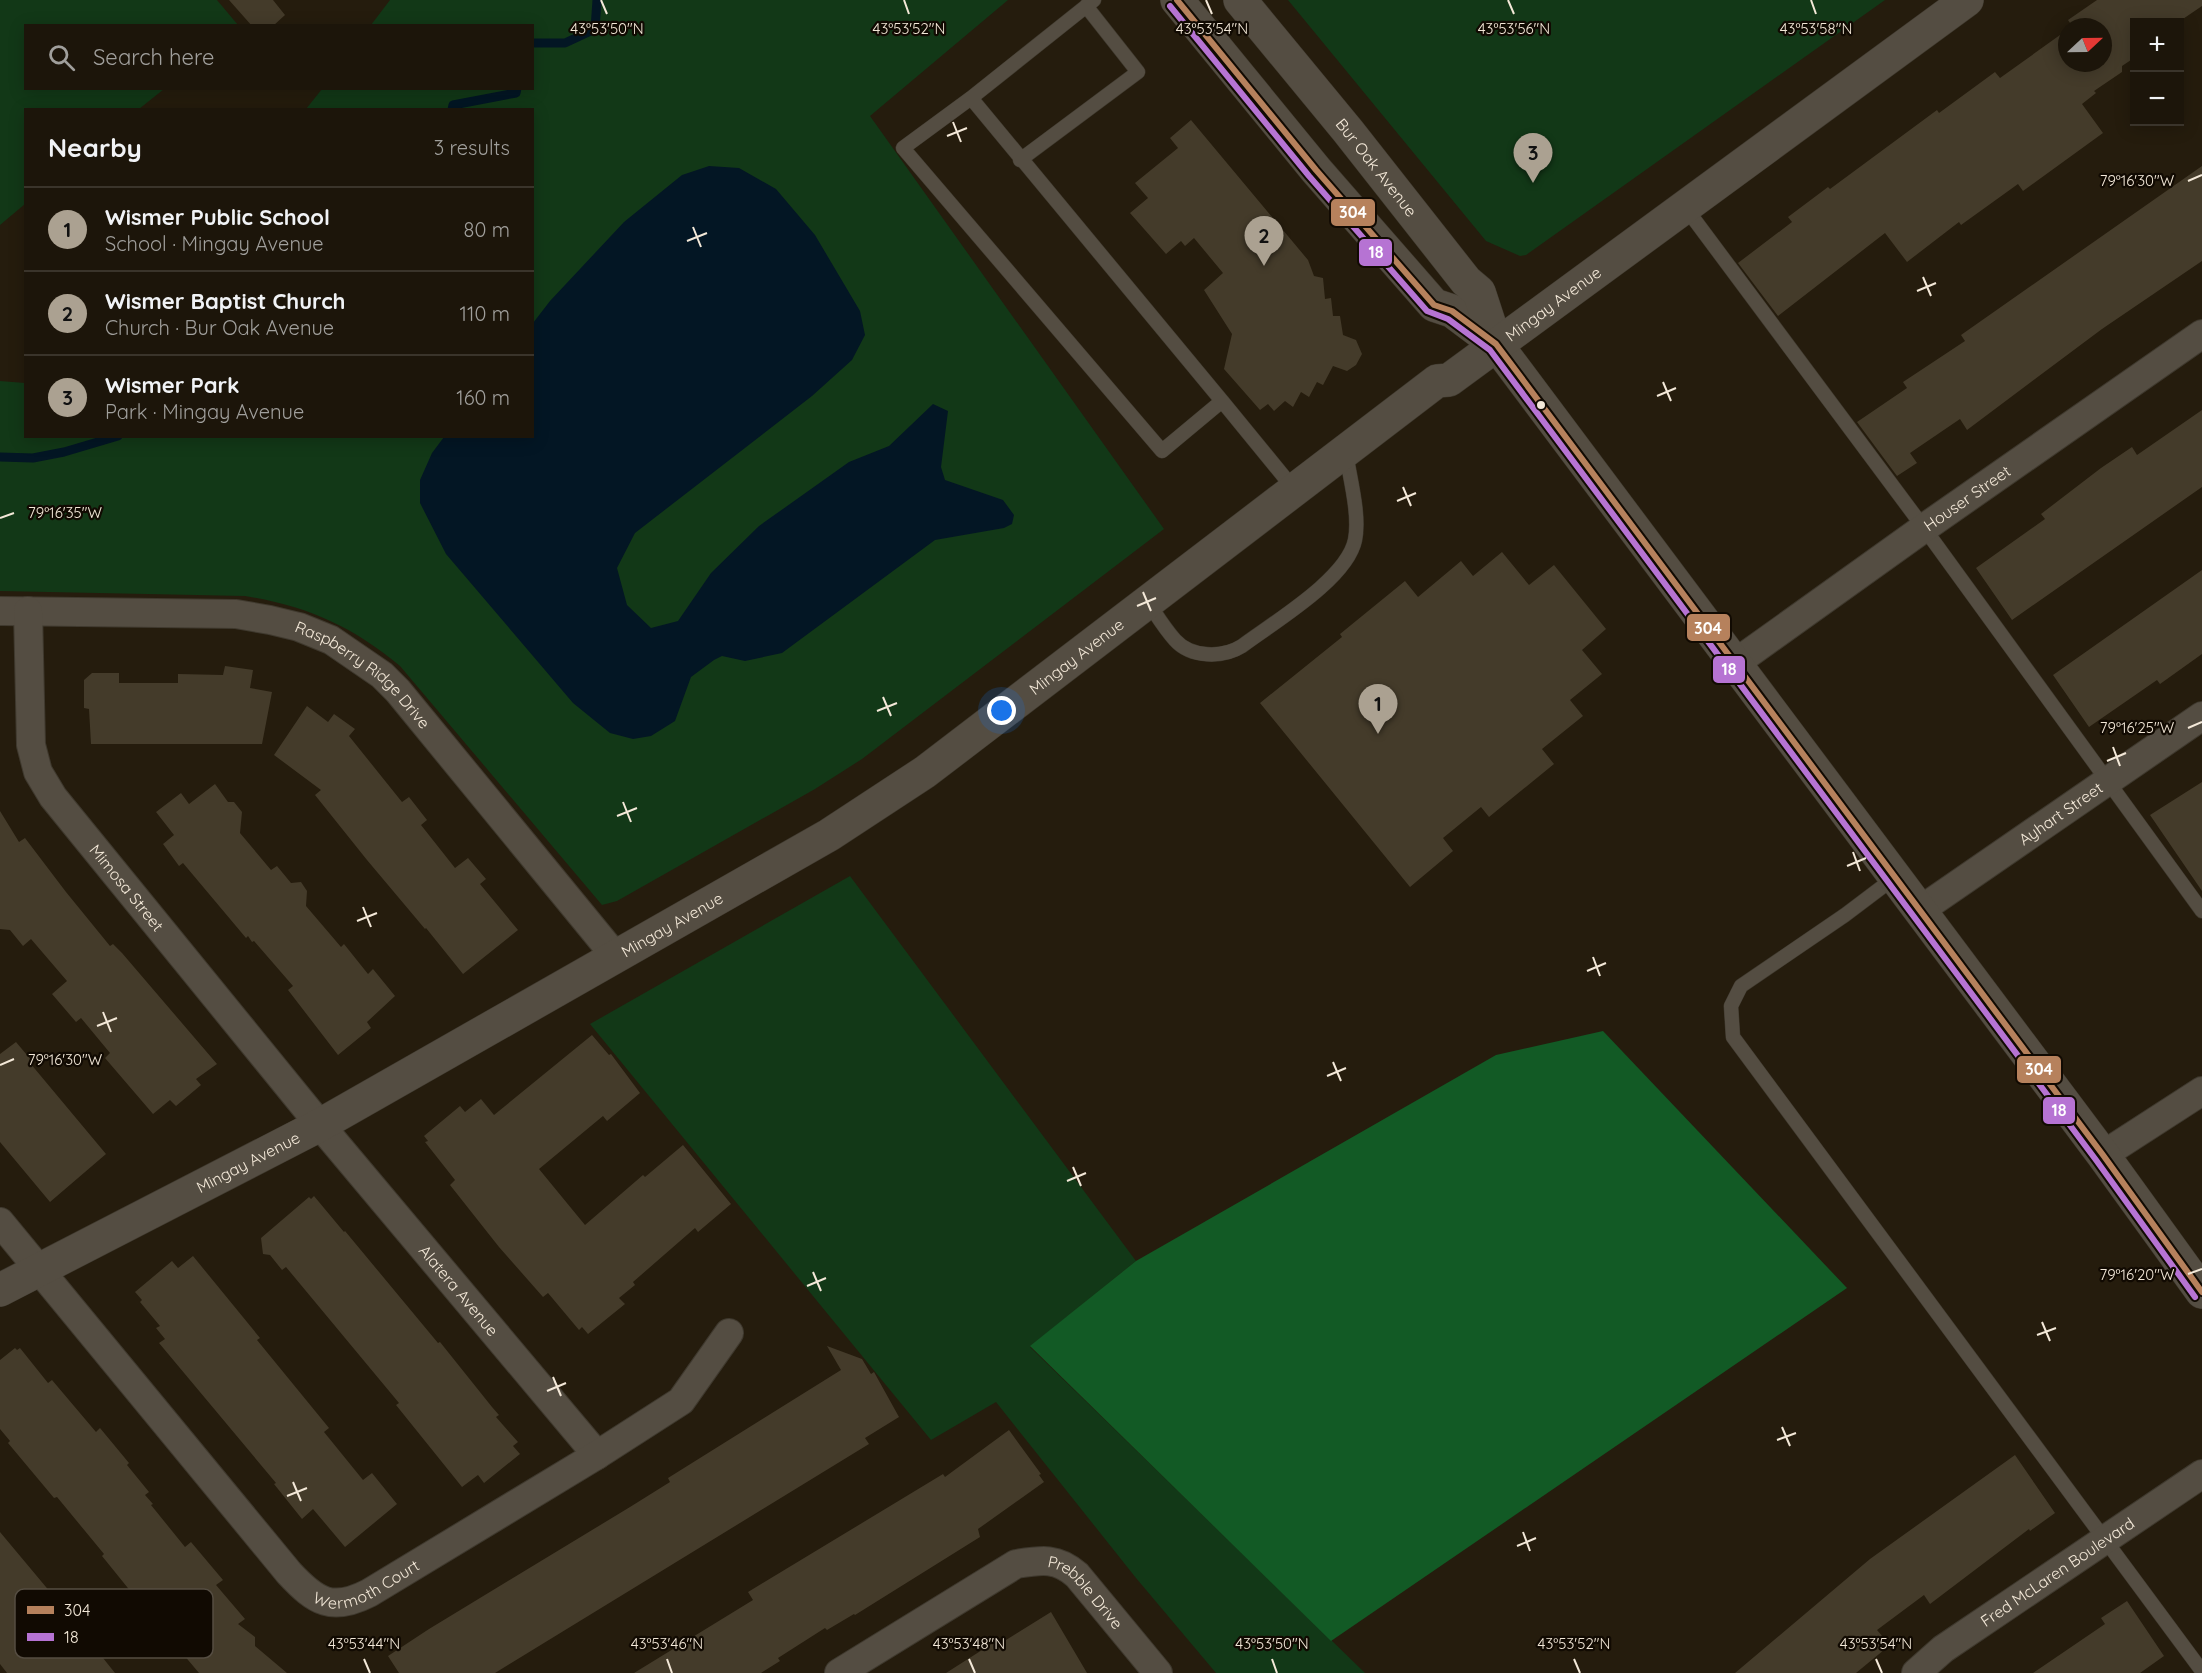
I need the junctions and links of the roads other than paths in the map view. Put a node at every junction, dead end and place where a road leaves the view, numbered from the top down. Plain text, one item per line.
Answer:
1 (1178, 0) edge
2 (1240, 0) edge
3 (1967, 0) edge
4 (1090, 3) edge
5 (971, 98) junction
6 (1020, 160) junction
7 (1685, 207) junction
8 (2202, 333) edge
9 (1496, 344) junction
10 (1222, 401) junction
11 (1346, 450) junction
12 (1294, 489) junction
13 (1924, 528) junction
14 (1147, 601) junction
15 (0, 611) edge
16 (28, 611) junction
17 (1734, 664) junction
18 (2202, 716) edge
19 (2107, 780) junction
20 (1894, 878) junction
21 (2202, 910) edge
22 (1919, 912) junction
23 (616, 957) junction
24 (2202, 1091) edge
25 (320, 1125) junction
26 (2103, 1155) junction
27 (0, 1222) edge
28 (40, 1269) junction
29 (0, 1290) edge
30 (2202, 1292) edge
31 (729, 1333) dead end
32 (597, 1455) junction
33 (2202, 1474) edge
34 (2105, 1539) junction
35 (2202, 1671) edge
36 (839, 1673) edge
37 (1158, 1673) edge
38 (1916, 1673) edge

1 - 9 street, Bur Oak Avenue
2 - 9 street, Bur Oak Avenue
3 - 7 street, Mingay Avenue
4 - 5 lane
4 - 6 lane
5 - 6 lane
5 - 10 lane
6 - 10 lane
7 - 9 street, Mingay Avenue
7 - 13 lane
8 - 13 street, Houser Street
9 - 11 street, Mingay Avenue
9 - 17 street, Bur Oak Avenue
10 - 12 lane
11 - 12 street, Mingay Avenue
11 - 14 lane
12 - 14 street, Mingay Avenue
13 - 17 street, Houser Street
13 - 19 lane
14 - 23 street, Mingay Avenue
15 - 16 street, Raspberry Ridge Drive
16 - 23 street, Raspberry Ridge Drive
16 - 25 street, Mimosa Street
17 - 20 street, Bur Oak Avenue
18 - 19 street, Ayhart Street
19 - 21 lane
19 - 22 street, Ayhart Street
20 - 22 street, Bur Oak Avenue
20 - 34 lane
22 - 26 street, Bur Oak Avenue
23 - 25 street, Mingay Avenue
24 - 26 street
25 - 28 street, Mingay Avenue
25 - 32 street, Alatera Avenue
26 - 30 street, Bur Oak Avenue
27 - 28 street, Wermoth Court
28 - 29 street, Mingay Avenue
28 - 32 street, Wermoth Court
31 - 32 street, Wermoth Court
33 - 34 street, Fred McLaren Boulevard
34 - 35 lane
34 - 38 street, Fred McLaren Boulevard
36 - 37 street, Prebble Drive

